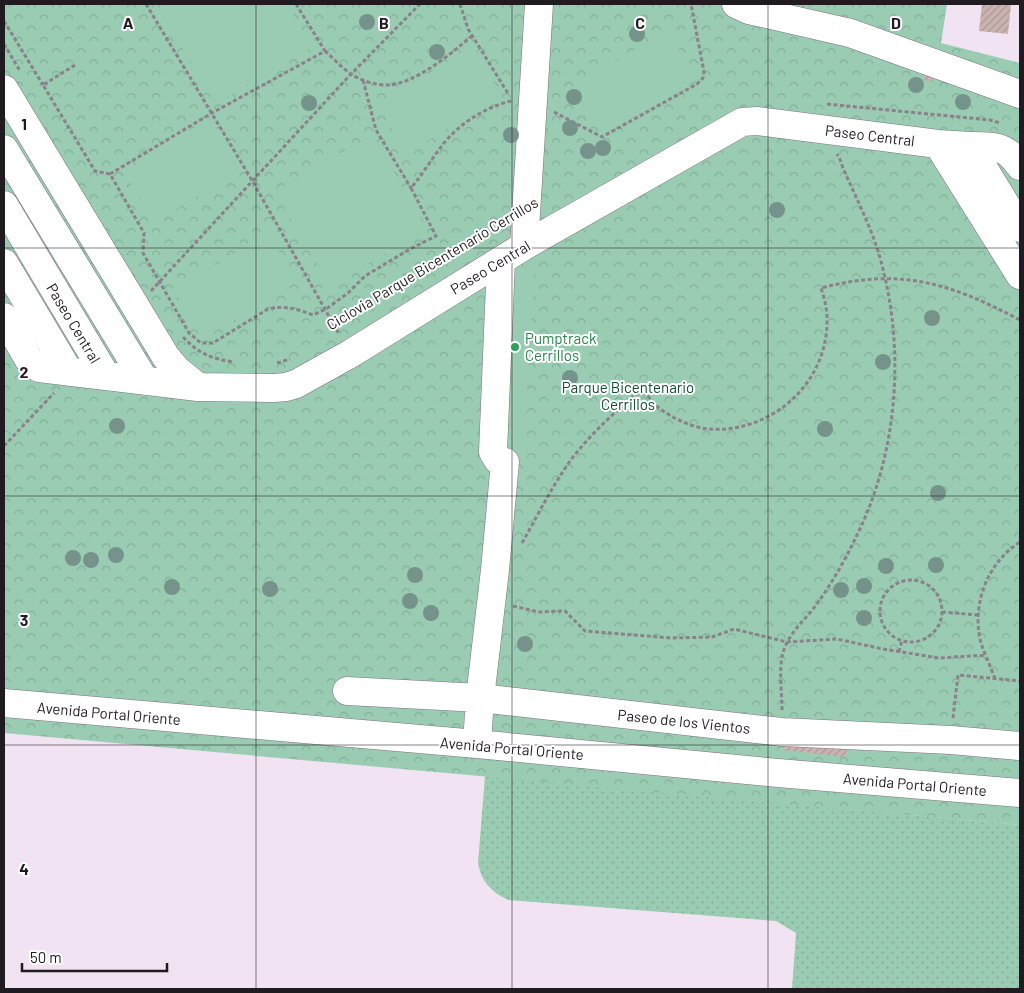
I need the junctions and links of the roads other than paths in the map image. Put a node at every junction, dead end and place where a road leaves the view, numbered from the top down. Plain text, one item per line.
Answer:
1 (539, 4) edge
2 (736, 4) edge
3 (14, 83) edge
4 (1020, 94) edge
5 (938, 144) junction
6 (970, 146) junction
7 (4, 149) edge
8 (1020, 166) edge
9 (4, 205) edge
10 (1020, 228) edge
11 (524, 246) junction
12 (501, 260) junction
13 (4, 263) edge
14 (1020, 275) edge
15 (4, 317) edge
16 (68, 372) junction
17 (106, 376) junction
18 (145, 381) junction
19 (198, 387) junction
20 (348, 691) dead end
21 (480, 698) junction
22 (4, 703) edge
23 (476, 744) junction
24 (1020, 746) edge
25 (1020, 793) edge

1 - 11 street
2 - 4 street
3 - 19 street
5 - 6 street, Paseo Central
5 - 11 street, Paseo Central
5 - 14 street
6 - 8 street, Paseo Central
6 - 10 street
7 - 18 street
9 - 17 street, Paseo Central
11 - 12 street, Paseo Central
12 - 19 street, Paseo Central
12 - 21 street
13 - 16 street
15 - 16 street
16 - 17 street
17 - 18 street, Paseo Central
18 - 19 street, Paseo Central
20 - 21 street, Paseo de los Vientos
21 - 23 street
21 - 24 street, Paseo de los Vientos
22 - 23 street, Avenida Portal Oriente
23 - 25 street, Avenida Portal Oriente

